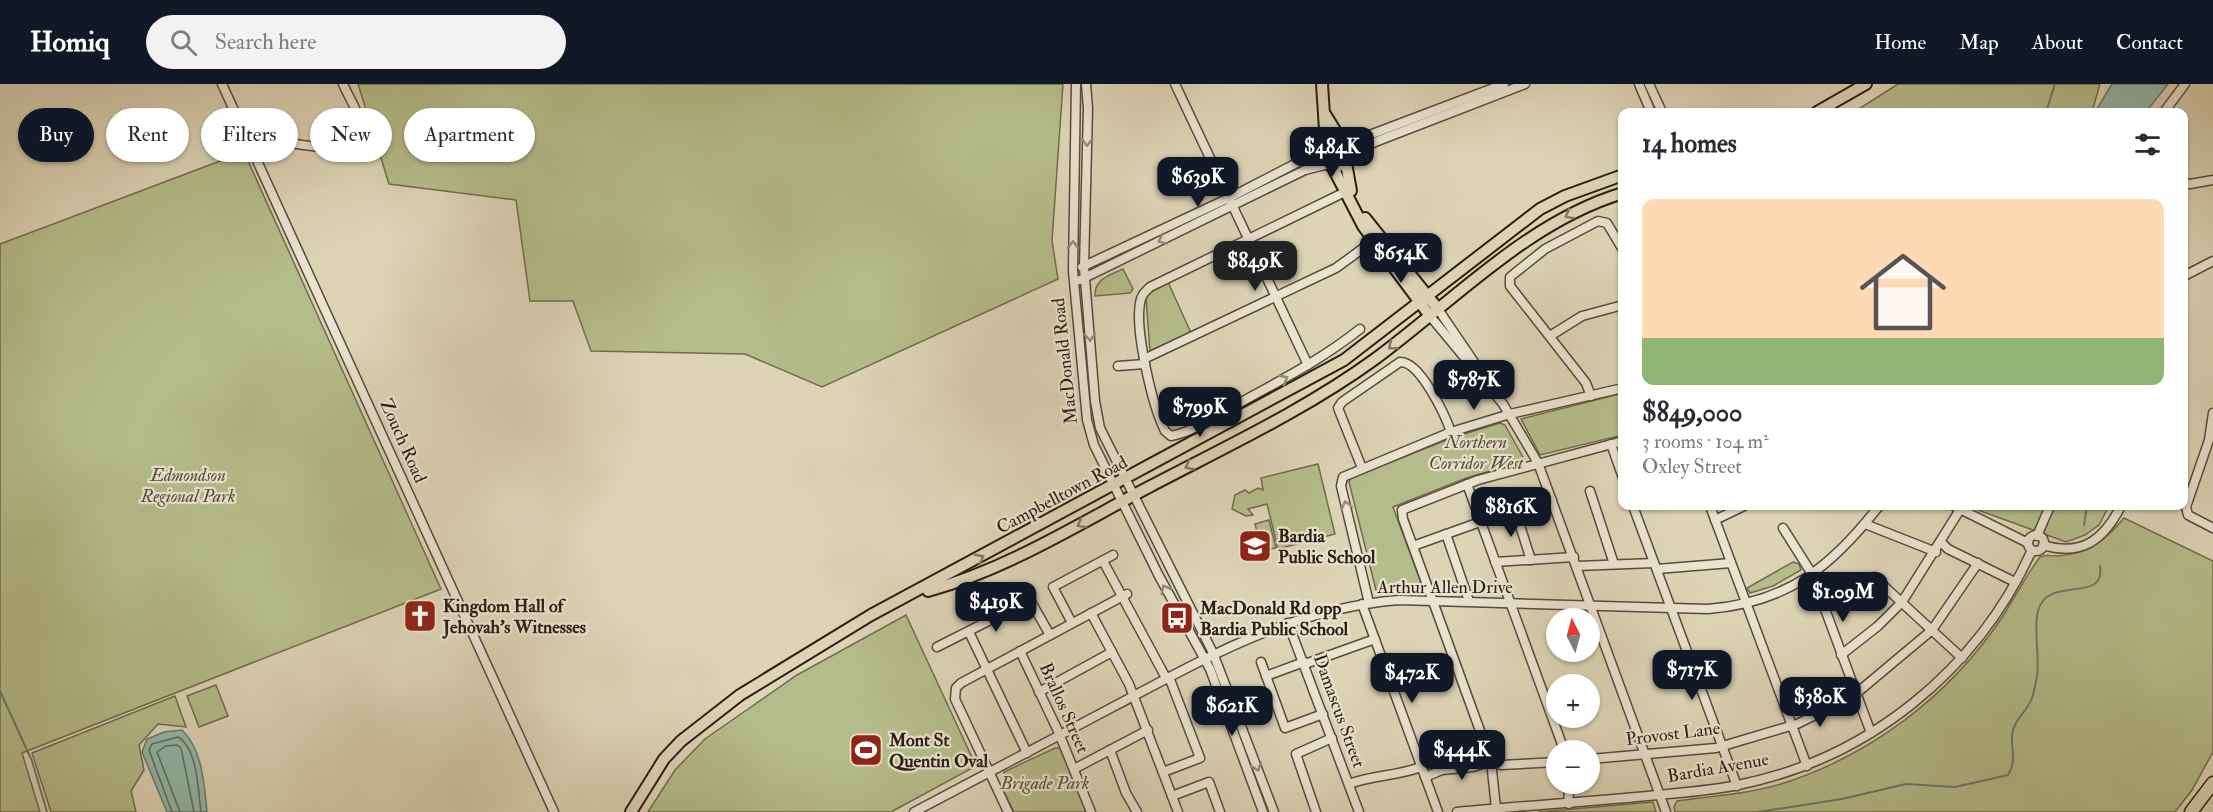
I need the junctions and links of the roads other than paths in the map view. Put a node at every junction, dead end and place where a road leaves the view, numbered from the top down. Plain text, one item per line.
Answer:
1 (222, 84) edge
2 (343, 84) edge
3 (1076, 84) edge
4 (1086, 84) edge
5 (1175, 84) edge
6 (1322, 84) edge
7 (1525, 84) edge
8 (1639, 84) edge
9 (1649, 84) edge
10 (1867, 84) edge
11 (2185, 84) edge
12 (1506, 87) edge
13 (1088, 97) junction
14 (1078, 98) junction
15 (234, 108) edge
16 (1649, 108) edge
17 (1660, 108) edge
18 (1824, 108) edge
19 (1838, 108) edge
20 (2167, 108) edge
21 (1325, 114) junction
22 (298, 144) edge
23 (1325, 147) junction
24 (1346, 150) junction
25 (259, 162) edge
26 (1330, 165) junction
27 (1618, 177) edge
28 (2213, 180) edge
29 (2188, 184) edge
30 (1345, 192) junction
31 (1618, 196) edge
32 (1233, 201) junction
33 (1363, 214) junction
34 (1250, 238) junction
35 (1373, 241) junction
36 (1618, 242) edge
37 (2213, 261) edge
38 (1084, 267) junction
39 (1073, 271) junction
40 (2188, 273) edge
41 (1085, 278) junction
42 (1074, 283) junction
43 (1275, 296) junction
44 (1423, 297) junction
45 (1618, 306) edge
46 (1434, 313) junction
47 (1360, 329) dead end
48 (1550, 336) junction
49 (1144, 361) junction
50 (1308, 365) junction
51 (1118, 366) dead end
52 (1618, 389) edge
53 (1592, 396) junction
54 (2213, 413) edge
55 (1510, 414) junction
56 (1451, 432) junction
57 (1618, 442) edge
58 (1611, 444) junction
59 (1538, 463) junction
60 (1618, 464) edge
61 (1362, 468) junction
62 (1125, 480) junction
63 (1467, 483) junction
64 (1114, 486) junction
65 (1590, 491) dead end
66 (1133, 496) junction
67 (1552, 500) junction
68 (1122, 501) junction
69 (2188, 501) edge
70 (1515, 510) junction
71 (1634, 510) edge
72 (1712, 510) edge
73 (1736, 510) edge
74 (1876, 510) edge
75 (1956, 510) edge
76 (1962, 510) edge
77 (2048, 510) edge
78 (2119, 510) edge
79 (2187, 510) edge
80 (1716, 520) junction
81 (1480, 521) junction
82 (1865, 524) junction
83 (1783, 528) dead end
84 (2213, 528) edge
85 (1446, 534) junction
86 (2037, 536) junction
87 (1941, 542) junction
88 (1413, 546) junction
89 (2043, 546) junction
90 (2030, 547) junction
91 (1936, 552) junction
92 (1113, 555) dead end
93 (1531, 560) junction
94 (1103, 561) junction
95 (1495, 562) junction
96 (1575, 562) junction
97 (1731, 563) junction
98 (1978, 563) junction
99 (1614, 564) junction
100 (1655, 566) junction
101 (1812, 574) junction
102 (1874, 578) dead end
103 (2015, 582) junction
104 (1125, 595) junction
105 (910, 596) junction
106 (1432, 599) junction
107 (1469, 601) junction
108 (1902, 602) junction
109 (1510, 603) junction
110 (1746, 603) junction
111 (1365, 604) junction
112 (1590, 604) junction
113 (1671, 608) junction
114 (1091, 613) junction
115 (1072, 623) junction
116 (1288, 623) junction
117 (1932, 630) junction
118 (969, 632) junction
119 (1050, 635) junction
120 (1375, 639) junction
121 (937, 646) dead end
122 (1020, 651) junction
123 (1112, 652) junction
124 (1213, 653) junction
125 (1841, 655) junction
126 (1204, 658) junction
127 (1962, 658) junction
128 (1261, 662) dead end
129 (1304, 663) junction
130 (987, 669) junction
131 (1266, 676) junction
132 (1167, 678) junction
133 (1039, 692) junction
134 (1856, 695) junction
135 (1134, 696) junction
136 (1323, 714) junction
137 (1791, 726) junction
138 (1148, 730) junction
139 (1871, 734) junction
140 (1060, 736) junction
141 (1332, 738) junction
142 (1560, 740) edge
143 (1722, 746) junction
144 (1110, 750) junction
145 (1027, 753) junction
146 (1645, 754) junction
147 (1600, 758) edge
148 (1491, 761) junction
149 (1546, 763) edge
150 (1806, 766) junction
151 (1421, 767) junction
152 (1074, 769) junction
153 (1163, 771) junction
154 (990, 772) junction
155 (1425, 777) junction
156 (2213, 783) edge
157 (1348, 784) junction
158 (1737, 786) junction
159 (1569, 794) edge
160 (1660, 795) junction
161 (1172, 796) junction
162 (1569, 804) junction
163 (1496, 808) junction
164 (917, 811) edge
165 (554, 812) edge
166 (632, 812) edge
167 (1008, 812) edge
168 (1091, 812) edge
169 (1137, 812) edge
170 (1178, 812) edge
171 (1220, 812) edge
172 (1263, 812) edge
173 (1274, 812) edge
174 (1316, 812) edge
175 (1359, 812) edge
176 (1438, 812) edge
177 (1457, 812) edge
178 (1666, 812) edge
179 (2191, 812) edge

1 - 15 street, Zouch Road
2 - 22 street
3 - 14 street, MacDonald Road
4 - 13 street, MacDonald Road
5 - 32 street
6 - 21 main road
7 - 12 street
8 - 16 street
9 - 17 street
10 - 18 main road
10 - 19 main road
11 - 20 street
12 - 24 street
12 - 24 street
13 - 14 street
13 -> 38 street, MacDonald Road
39 -> 14 street, MacDonald Road
21 - 23 main road
21 - 24 main road
23 - 24 main road
23 - 26 main road
23 - 32 street
24 - 26 main road
24 - 33 main road
25 - 165 street, Zouch Road
26 - 30 main road
26 - 32 street
27 - 44 main road, Campbelltown Road
28 - 29 street
30 - 34 street
30 - 35 main road
31 -> 46 main road, Campbelltown Road
32 - 34 street
32 - 38 street
32 -> 41 street
33 - 35 main road
33 - 44 main road
34 - 43 street
34 - 49 street
35 - 43 street
35 - 44 main road
36 - 48 street
37 - 40 street
38 - 39 street
38 - 41 street, MacDonald Road
39 - 42 street, MacDonald Road
41 - 42 street
41 -> 62 street, MacDonald Road
42 - 64 street, MacDonald Road
43 - 49 street
43 - 50 street
44 - 46 main road
44 - 62 main road, Campbelltown Road
45 - 48 street
46 - 55 street
46 -> 66 main road, Campbelltown Road
47 - 50 street
48 - 53 street
49 -> 50 street
49 - 51 street
52 - 53 street
53 - 55 street
54 - 69 street
55 - 56 street
55 - 59 street
56 - 61 street
56 - 61 street
57 - 58 street
58 - 59 street
58 - 60 street
59 - 63 street
59 - 67 street
111 -> 61 street
62 - 64 main road, Campbelltown Road
62 - 66 street, MacDonald Road
63 - 81 street
63 - 88 street
64 - 68 street, MacDonald Road
105 -> 64 main road, Campbelltown Road
65 - 99 street
66 - 68 main road, Campbelltown Road
66 - 124 street, MacDonald Road
67 - 70 street
67 - 96 street
68 -> 105 main road, Campbelltown Road
126 -> 68 street, MacDonald Road
70 - 81 street
70 - 93 street
71 - 100 street
72 - 80 street
73 - 80 street
74 - 82 street, Arthur Allen Drive
75 - 87 street
76 - 90 street
77 - 86 street
78 - 89 street
79 - 84 street
80 - 97 street
81 - 85 street
81 - 95 street
82 - 91 street
82 - 101 street, Arthur Allen Drive
83 - 101 street
85 - 88 street
85 - 107 street
86 - 89 street
86 - 90 street
87 - 91 street
87 - 98 street
88 - 106 street
89 - 90 street
90 - 103 street, Bardia Avenue
91 - 108 street
92 - 94 street
93 - 95 street
93 - 96 street
94 - 104 street
94 - 115 street
95 - 109 street
96 - 99 street
96 - 112 street
97 - 100 street
97 - 110 street
98 - 103 street
98 - 117 street, Provost Lane
99 - 100 street
100 - 113 street
101 - 110 street, Arthur Allen Drive
101 - 125 street
102 - 108 street
103 - 127 street, Bardia Avenue
104 - 114 street
104 - 132 street
105 - 166 main road, Campbelltown Road
106 - 107 street, Arthur Allen Drive
106 - 111 street, Arthur Allen Drive
106 - 148 street
107 - 109 street, Arthur Allen Drive
108 - 117 street
108 - 125 street
109 - 112 street, Arthur Allen Drive
109 - 142 street
110 - 113 street, Arthur Allen Drive
110 - 137 street
111 - 116 street, Arthur Allen Drive
111 - 120 street
112 - 113 street, Arthur Allen Drive
112 - 146 street
113 - 143 street
114 - 115 street
114 - 123 street
115 - 119 street
116 - 124 street, Arthur Allen Drive
116 - 129 street, Damascus Street
117 - 127 street
117 - 134 street, Provost Lane
118 - 119 street
118 - 121 street
118 - 130 street
119 - 122 street
120 - 129 street
120 - 151 street
122 - 130 street
122 - 133 street, Brallos Street
123 - 133 street
123 - 135 street
124 - 126 street, Arthur Allen Drive
124 -> 173 street, MacDonald Road
125 - 134 street
126 - 132 street, Arthur Allen Drive
126 - 172 street, MacDonald Road
127 - 139 street, Bardia Avenue
128 - 131 street
129 - 131 street
129 - 136 street, Damascus Street
130 - 145 street
130 - 154 street
131 - 136 street
132 - 135 street, Arthur Allen Drive
132 - 153 street
133 - 140 street, Brallos Street
134 - 137 street, Provost Lane
134 - 139 street
135 - 138 street
135 - 140 street, Arthur Allen Drive
136 - 141 street, Damascus Street
137 - 143 street, Provost Lane
137 - 150 street
138 - 144 street
138 - 153 street
139 - 150 street, Bardia Avenue
140 - 145 street, Arthur Allen Drive
140 - 152 street, Brallos Street
141 - 157 street, Damascus Street
141 - 174 street
143 - 146 street, Provost Lane
143 - 158 street
144 - 152 street
144 - 169 street
145 - 154 street, Arthur Allen Drive
146 - 147 street, Provost Lane
146 - 160 street
148 - 149 street
148 - 155 street
148 - 163 street
150 - 158 street, Bardia Avenue
151 - 155 street
151 - 157 street
152 - 168 street, Brallos Street
153 - 161 street
154 - 164 street, Arthur Allen Drive
154 - 167 street
155 - 176 street
156 - 179 highway
157 - 175 street, Damascus Street
158 - 160 street, Bardia Avenue
159 - 162 street
160 - 162 street, Bardia Avenue
160 - 178 street
161 - 170 street
161 - 171 street
162 - 163 street, Bardia Avenue
163 - 177 street, Bardia Avenue

